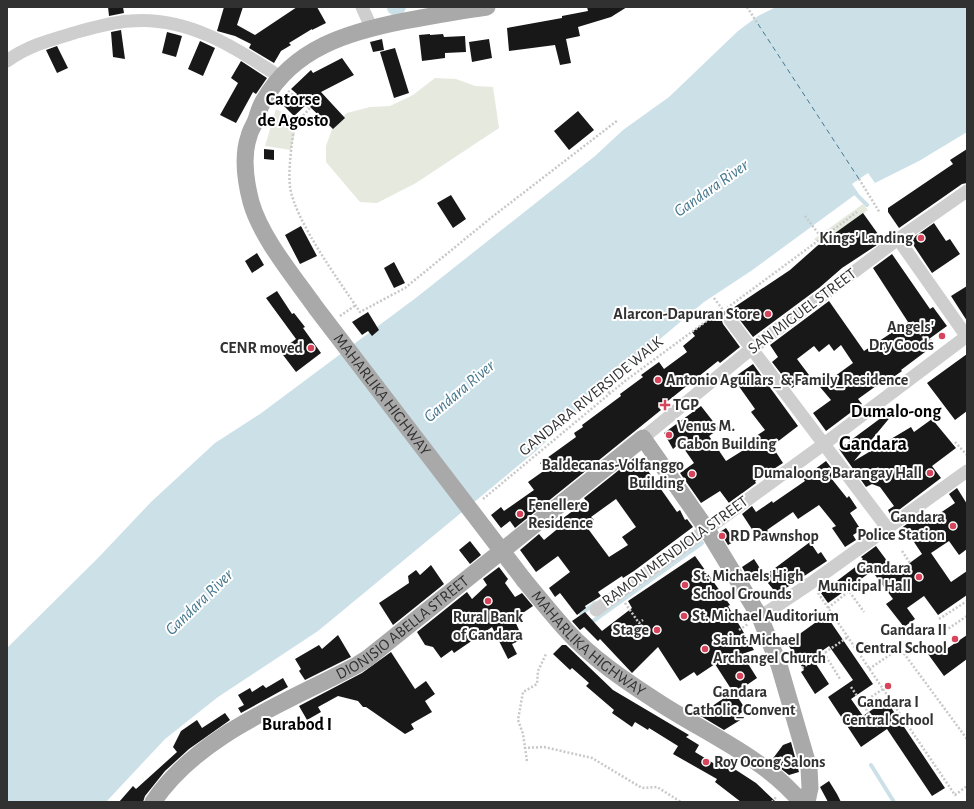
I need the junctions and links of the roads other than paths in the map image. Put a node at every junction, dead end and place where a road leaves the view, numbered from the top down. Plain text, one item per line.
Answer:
1 (362, 7) edge
2 (487, 7) edge
3 (371, 27) junction
4 (7, 61) edge
5 (284, 84) junction
6 (967, 191) edge
7 (898, 239) junction
8 (728, 315) road end
9 (967, 336) edge
10 (751, 349) junction
11 (643, 438) junction
12 (824, 444) junction
13 (967, 470) edge
14 (706, 528) junction
15 (888, 529) junction
16 (596, 610) dead end
17 (760, 616) junction
18 (153, 802) edge
19 (801, 802) edge
20 (806, 802) edge

1 - 3 street
2 - 3 main road, MAHARLIKA HIGHWAY
3 - 5 main road, MAHARLIKA HIGHWAY
4 - 5 street
5 - 19 main road, MAHARLIKA HIGHWAY, bridge
6 - 7 street, SAN MIGUEL STREET
7 - 9 street
7 - 10 street, SAN MIGUEL STREET
8 - 10 street
9 - 12 street, RAMON MENDIOLA STREET
10 - 11 street, SAN MIGUEL STREET
10 - 12 street
11 - 14 main road
11 - 18 main road, DIONISIO ABELLA STREET
12 - 14 street, RAMON MENDIOLA STREET
12 - 15 street
13 - 15 street
14 - 16 street, RAMON MENDIOLA STREET
14 - 17 main road
15 - 17 street
17 - 20 main road

